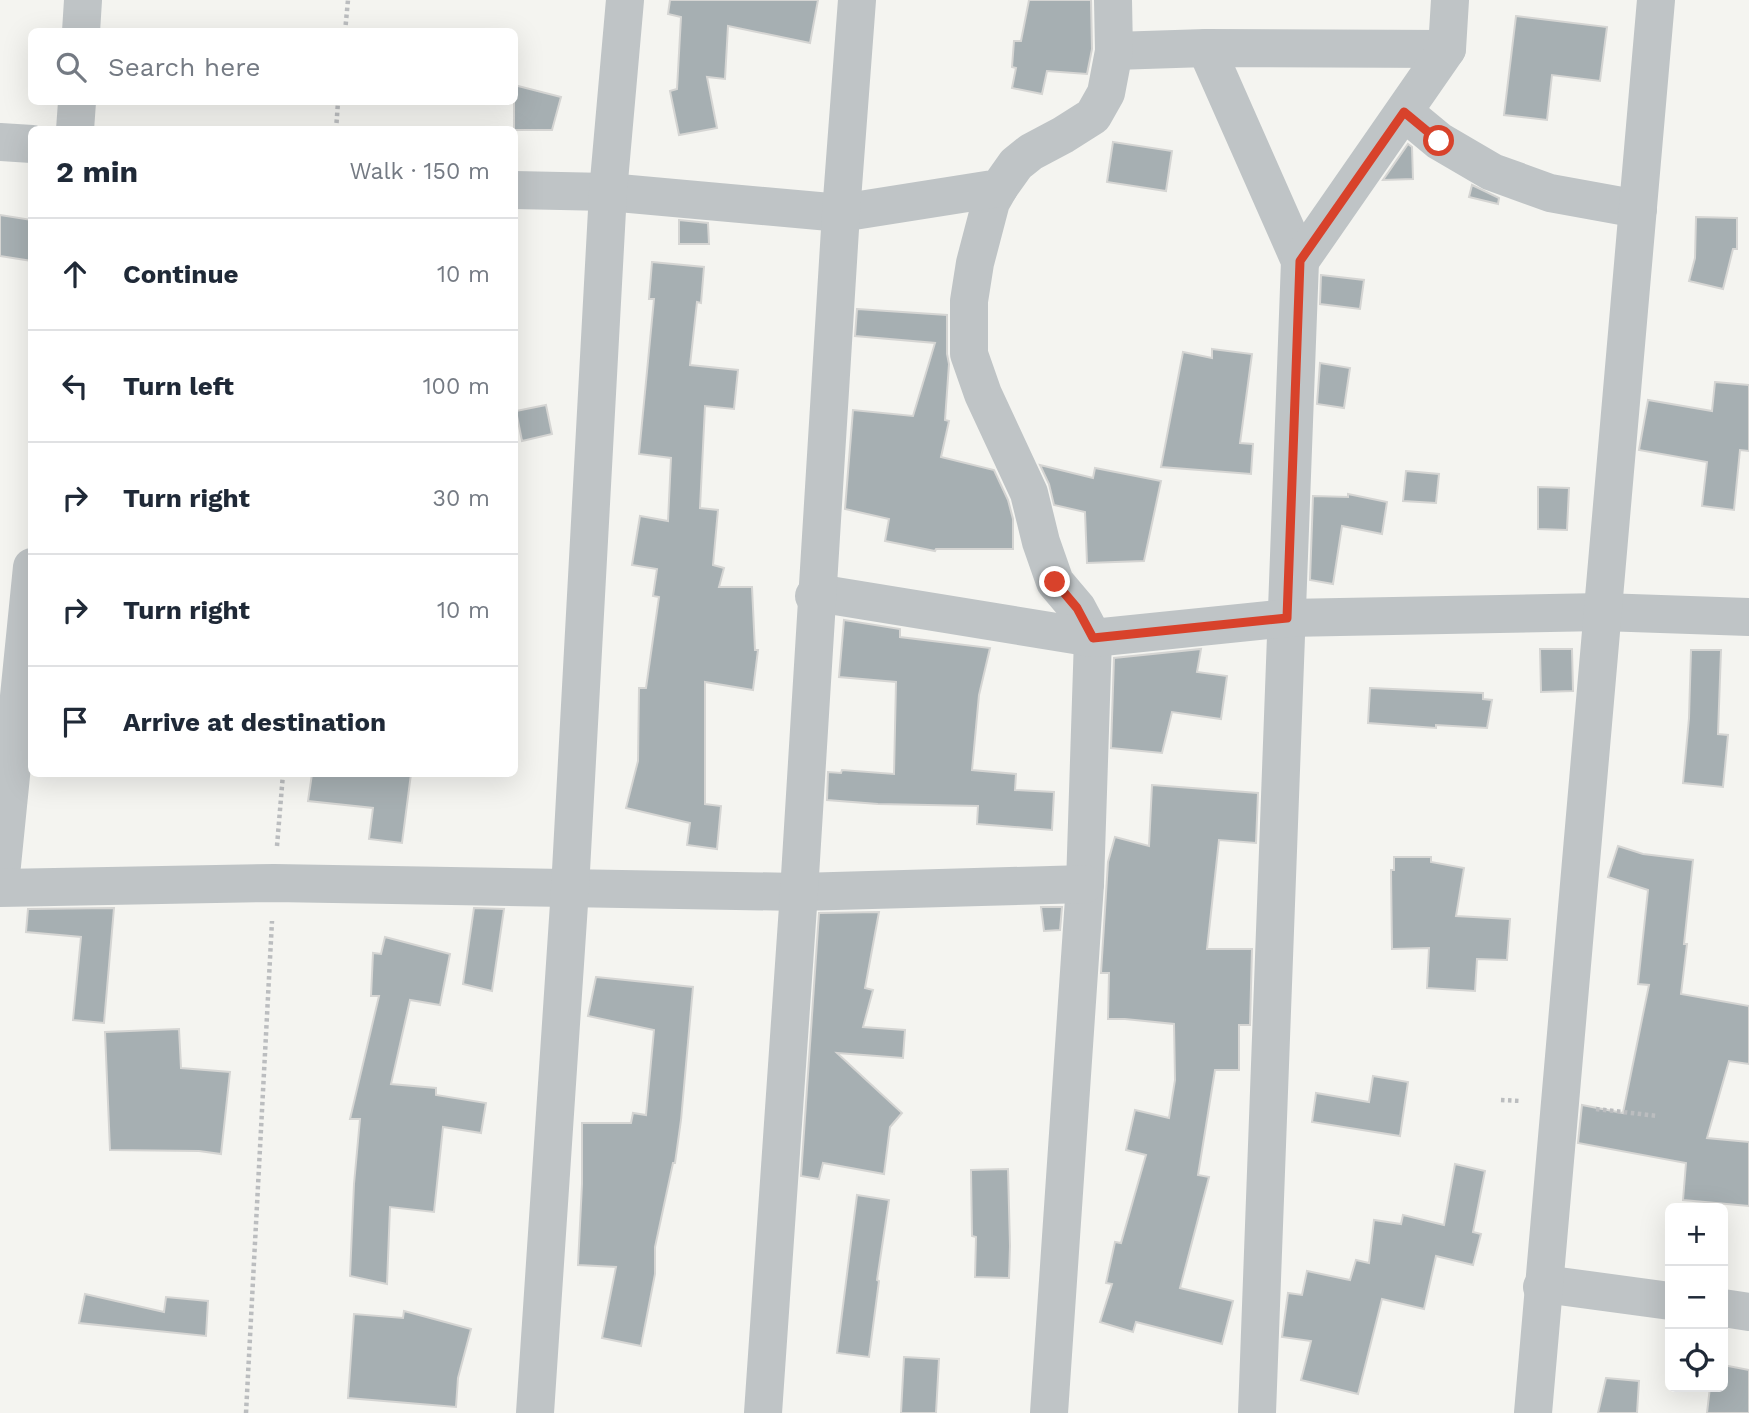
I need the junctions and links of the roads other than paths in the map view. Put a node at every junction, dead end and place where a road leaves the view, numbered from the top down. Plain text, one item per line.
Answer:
1 (83, 0) edge
2 (625, 0) edge
3 (857, 0) edge
4 (1113, 0) edge
5 (1450, 0) edge
6 (1656, 0) edge
7 (81, 28) edge
8 (1206, 48) junction
9 (1447, 49) junction
10 (1114, 51) junction
11 (77, 105) edge
12 (1404, 112) junction
13 (75, 126) edge
14 (0, 142) edge
15 (28, 144) edge
16 (999, 188) junction
17 (518, 190) edge
18 (608, 192) junction
19 (1637, 209) junction
20 (841, 212) junction
21 (1300, 261) junction
22 (28, 586) edge
23 (816, 594) junction
24 (1602, 612) junction
25 (1749, 617) edge
26 (1287, 618) junction
27 (1093, 638) junction
28 (1084, 884) junction
29 (0, 886) edge
30 (570, 889) junction
31 (799, 892) junction
32 (1543, 1286) junction
33 (1665, 1300) edge
34 (1728, 1309) edge
35 (1749, 1312) edge
36 (535, 1413) edge
37 (764, 1413) edge
38 (1049, 1413) edge
39 (1257, 1413) edge
40 (1533, 1413) edge

1 - 7 street
2 - 18 street
3 - 20 street
4 - 10 street
5 - 9 street
6 - 19 street
8 - 9 street
8 - 10 street
8 - 21 street
9 - 12 street
10 - 16 street
11 - 13 street
12 - 19 street
12 - 21 street
14 - 15 street
16 - 20 street
16 - 27 street
17 - 18 street
18 - 20 street
18 - 30 street
19 - 24 street
20 - 23 street
21 - 26 street
22 - 29 street
23 - 27 street
23 - 31 street
24 - 25 street
24 - 26 street
24 - 32 street
26 - 27 street
26 - 39 street
27 - 28 street
28 - 31 street
28 - 38 street
29 - 30 street
30 - 31 street
30 - 36 street
31 - 37 street
32 - 33 street
32 - 40 street
34 - 35 street

